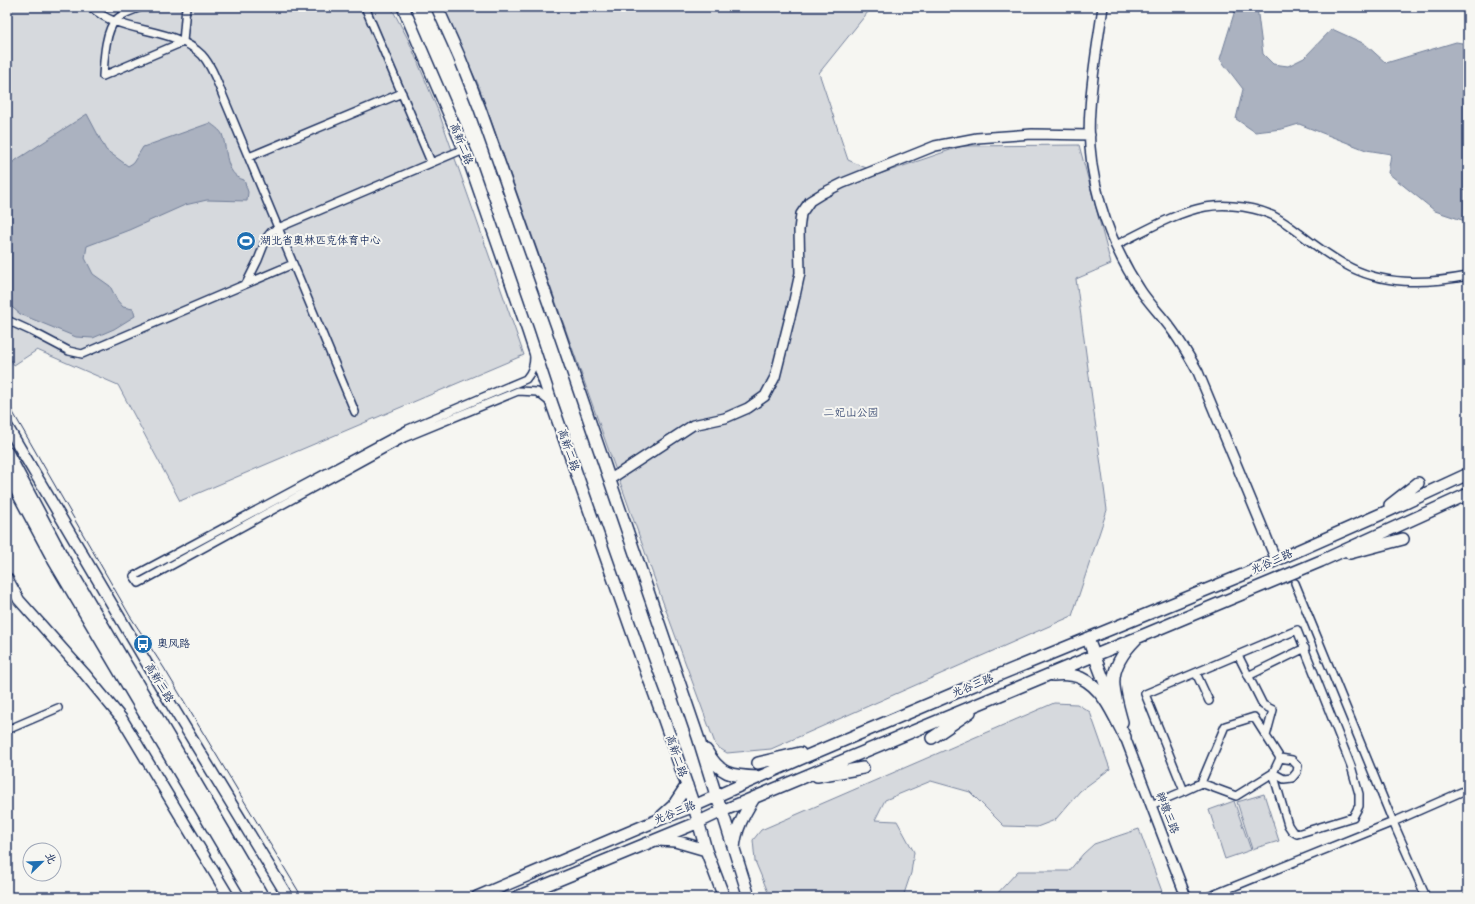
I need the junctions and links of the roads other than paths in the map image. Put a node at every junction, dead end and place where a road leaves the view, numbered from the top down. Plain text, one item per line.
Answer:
1 (91, 7) edge
2 (141, 7) edge
3 (186, 7) edge
4 (365, 7) edge
5 (403, 7) edge
6 (436, 7) edge
7 (1103, 7) edge
8 (114, 21) junction
9 (183, 42) junction
10 (402, 93) junction
11 (1090, 136) junction
12 (464, 149) junction
13 (249, 158) junction
14 (431, 162) junction
15 (278, 228) junction
16 (1116, 245) junction
17 (293, 264) junction
18 (1468, 276) edge
19 (246, 284) junction
20 (7, 320) edge
21 (535, 350) junction
22 (552, 404) junction
23 (355, 412) dead end
24 (7, 426) edge
25 (7, 452) edge
26 (7, 473) edge
27 (1468, 474) edge
28 (609, 480) junction
29 (1418, 483) dead end
30 (1468, 494) edge
31 (1377, 516) junction
32 (1403, 539) dead end
33 (1276, 560) junction
34 (1321, 561) junction
35 (7, 578) edge
36 (1295, 583) dead end
37 (1139, 636) junction
38 (1088, 639) junction
39 (1304, 648) junction
40 (1094, 655) junction
41 (1238, 655) junction
42 (1196, 673) junction
43 (1044, 675) junction
44 (1248, 676) junction
45 (989, 699) junction
46 (1209, 700) dead end
47 (58, 708) dead end
48 (7, 730) edge
49 (1266, 736) junction
50 (698, 737) junction
51 (1125, 737) junction
52 (932, 738) dead end
53 (834, 744) junction
54 (1280, 758) junction
55 (758, 763) dead end
56 (863, 768) dead end
57 (1273, 772) junction
58 (760, 777) junction
59 (797, 780) junction
60 (1201, 783) junction
61 (686, 785) junction
62 (1468, 789) edge
63 (1184, 791) junction
64 (716, 796) junction
65 (754, 798) junction
66 (1151, 805) junction
67 (694, 806) junction
68 (722, 811) junction
69 (658, 820) junction
70 (699, 822) junction
71 (1393, 822) junction
72 (656, 840) junction
73 (706, 850) junction
74 (734, 854) junction
75 (229, 897) edge
76 (252, 897) edge
77 (264, 897) edge
78 (288, 897) edge
79 (477, 897) edge
80 (517, 897) edge
81 (724, 897) edge
82 (749, 897) edge
83 (1186, 897) edge
84 (1208, 897) edge
85 (1426, 897) edge

1 - 8 street
2 - 8 street
3 - 9 street
4 - 10 street
5 - 12 main road, 高新二路
6 - 28 main road
7 - 11 street
8 - 9 street
8 - 9 street
9 - 13 street
10 - 13 street
10 - 14 street
11 - 16 street
11 - 28 street
12 - 14 street
12 - 21 main road, 高新二路
13 - 15 street
14 - 15 street
15 - 17 street
15 - 19 street
16 - 18 street
16 - 33 street
17 - 19 street
17 - 23 street
19 - 20 street
21 - 22 main road, 高新二路
21 - 22 street
22 - 61 main road, 高新二路
24 - 78 main road, 高新三路
25 - 77 main road, 高新三路
26 - 76 main road
27 - 31 main road, 光谷三路
28 - 50 main road
29 - 31 main road
30 - 34 main road, 光谷三路
31 - 33 main road, 光谷三路
32 - 34 main road
33 - 38 main road, 光谷三路
34 - 37 main road, 光谷三路
35 - 75 main road
36 - 71 street
37 - 40 main road, 光谷三路
37 - 51 main road
38 - 40 main road
38 - 53 main road, 光谷三路
39 - 41 street
39 - 44 street
39 - 57 street
40 - 43 main road, 光谷三路
40 - 51 main road
41 - 42 street
41 - 44 street
42 - 46 street
42 - 63 street
43 - 45 main road, 光谷三路
43 - 51 main road
44 - 49 street
45 - 52 main road
45 - 59 main road, 光谷三路
47 - 48 street
49 - 54 street
49 - 60 street
50 - 58 main road
50 - 64 main road
51 - 66 street, 神墩三路
53 - 55 main road
53 - 58 main road, 光谷三路
54 - 57 street
54 - 57 street
56 - 59 main road
57 - 60 street
58 - 64 main road, 光谷三路
59 - 65 main road, 光谷三路
60 - 63 street
61 - 67 main road, 高新二路
61 - 69 main road
62 - 71 street
63 - 66 street
64 - 67 main road, 光谷三路
64 - 68 main road
65 - 68 main road, 光谷三路
65 - 74 main road
66 - 83 street, 神墩三路
67 - 69 main road, 光谷三路
67 - 70 main road, 高新二路
68 - 70 main road, 光谷三路
68 - 74 main road
69 - 79 main road, 光谷三路
70 - 72 main road, 光谷三路
70 - 73 main road, 高新二路
71 - 84 street
71 - 85 street
72 - 73 main road
72 - 80 main road, 光谷三路
73 - 81 main road, 高新二路
74 - 82 main road

